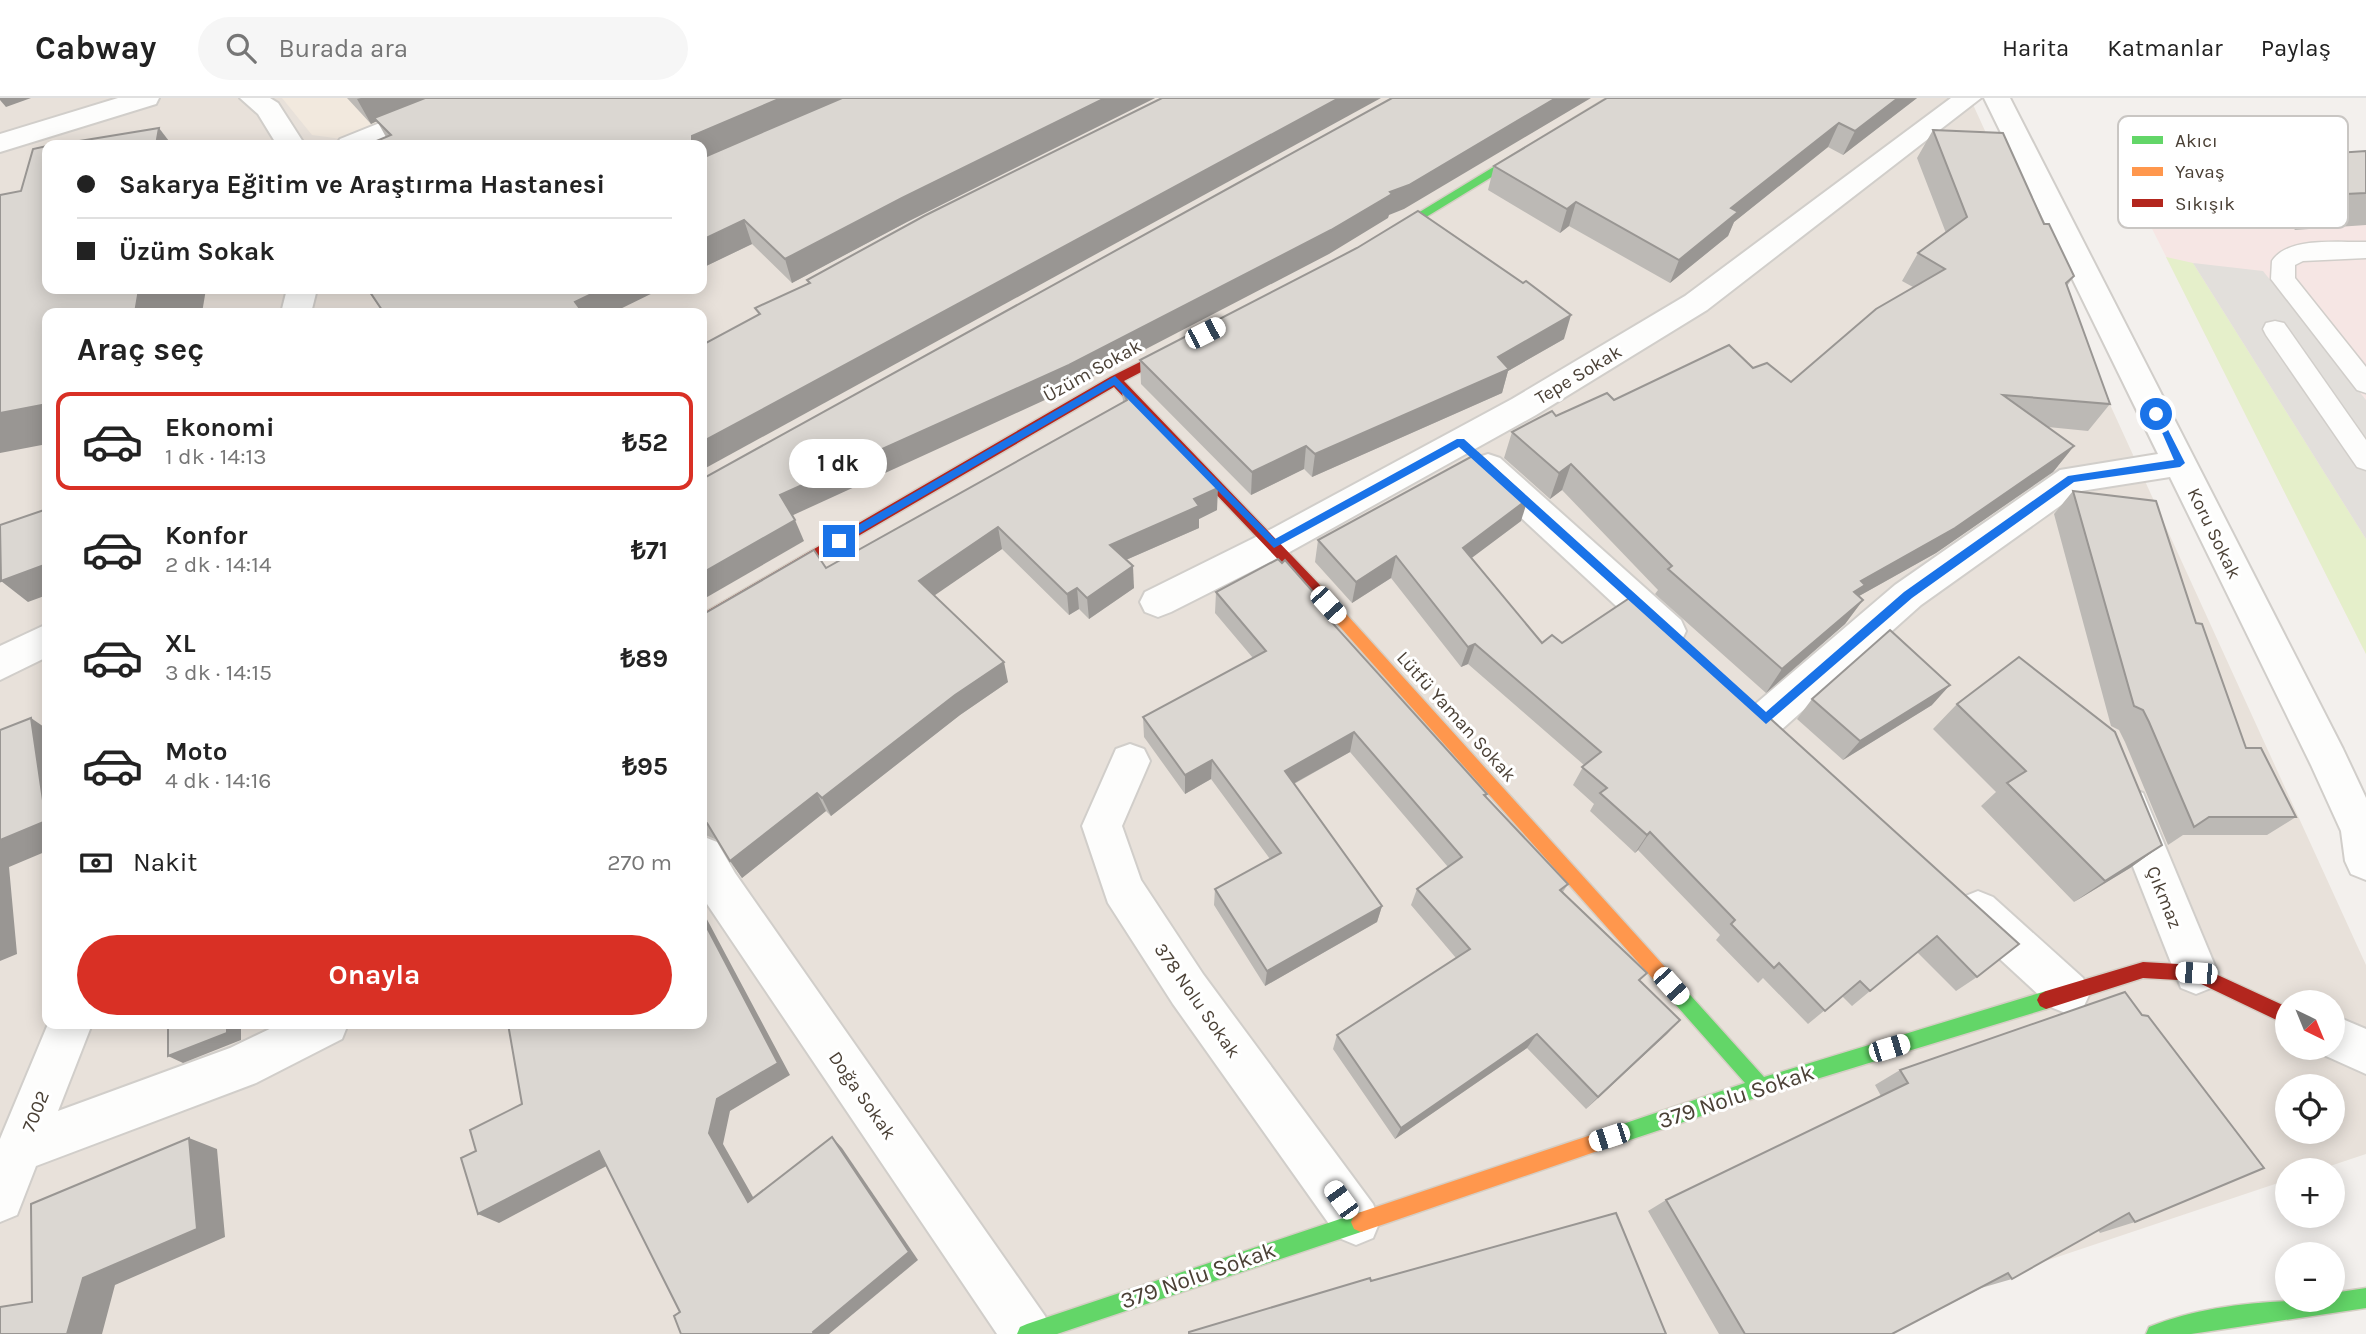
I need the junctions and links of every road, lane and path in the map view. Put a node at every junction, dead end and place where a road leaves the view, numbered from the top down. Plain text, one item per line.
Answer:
1 (146, 98) edge
2 (253, 98) edge
3 (466, 98) edge
4 (1615, 98) edge
5 (1968, 98) edge
6 (1997, 98) edge
7 (288, 140) edge
8 (362, 140) edge
9 (0, 144) edge
10 (1365, 249) edge
11 (2366, 250) edge
12 (2274, 329) dead end
13 (1198, 337) edge
14 (1115, 380) junction
15 (2366, 384) edge
16 (1460, 442) junction
17 (2366, 460) edge
18 (2180, 463) junction
19 (1274, 544) junction
20 (1158, 602) dead end
21 (707, 618) edge
22 (42, 642) edge
23 (1694, 654) edge
24 (0, 664) edge
25 (1735, 692) edge
26 (1766, 719) junction
27 (1796, 747) edge
28 (1130, 761) dead end
29 (2113, 769) edge
30 (2364, 842) edge
31 (707, 864) edge
32 (1947, 883) edge
33 (2196, 973) junction
34 (2068, 993) junction
35 (2275, 1010) edge
36 (68, 1029) edge
37 (316, 1029) edge
38 (2345, 1042) edge
39 (2366, 1052) edge
40 (1761, 1087) junction
41 (19, 1149) junction
42 (0, 1198) edge
43 (1356, 1221) junction
44 (2366, 1300) edge
45 (2337, 1321) dead end
46 (1027, 1334) edge
47 (2156, 1334) edge

1 - 9 street
2 - 7 street
3 - 8 street
4 - 10 street
5 - 16 street, Tepe Sokak
6 - 18 street, Koru Sokak
11 - 15 lane
12 - 17 lane
13 - 14 street, Üzüm Sokak
14 - 19 street, Lütfü Yaman Sokak
14 - 21 street, Üzüm Sokak
16 - 19 street, Tepe Sokak
16 - 23 street
18 - 26 street
18 - 30 street, Koru Sokak
19 - 20 street, Tepe Sokak
19 - 40 street, Lütfü Yaman Sokak
22 - 24 street
25 - 26 street
26 - 27 street
28 - 43 street, 378 Nolu Sokak
29 - 33 street, Çıkmaz
31 - 46 street, Doğa Sokak
32 - 34 street
33 - 34 street, 379 Nolu Sokak
33 - 35 street, 379 Nolu Sokak
34 - 40 street, 379 Nolu Sokak
36 - 41 street, 7002
37 - 41 street
38 - 39 street
40 - 43 street, 379 Nolu Sokak
41 - 42 street, 7002
43 - 46 street, 379 Nolu Sokak
44 - 45 street
44 - 47 street

